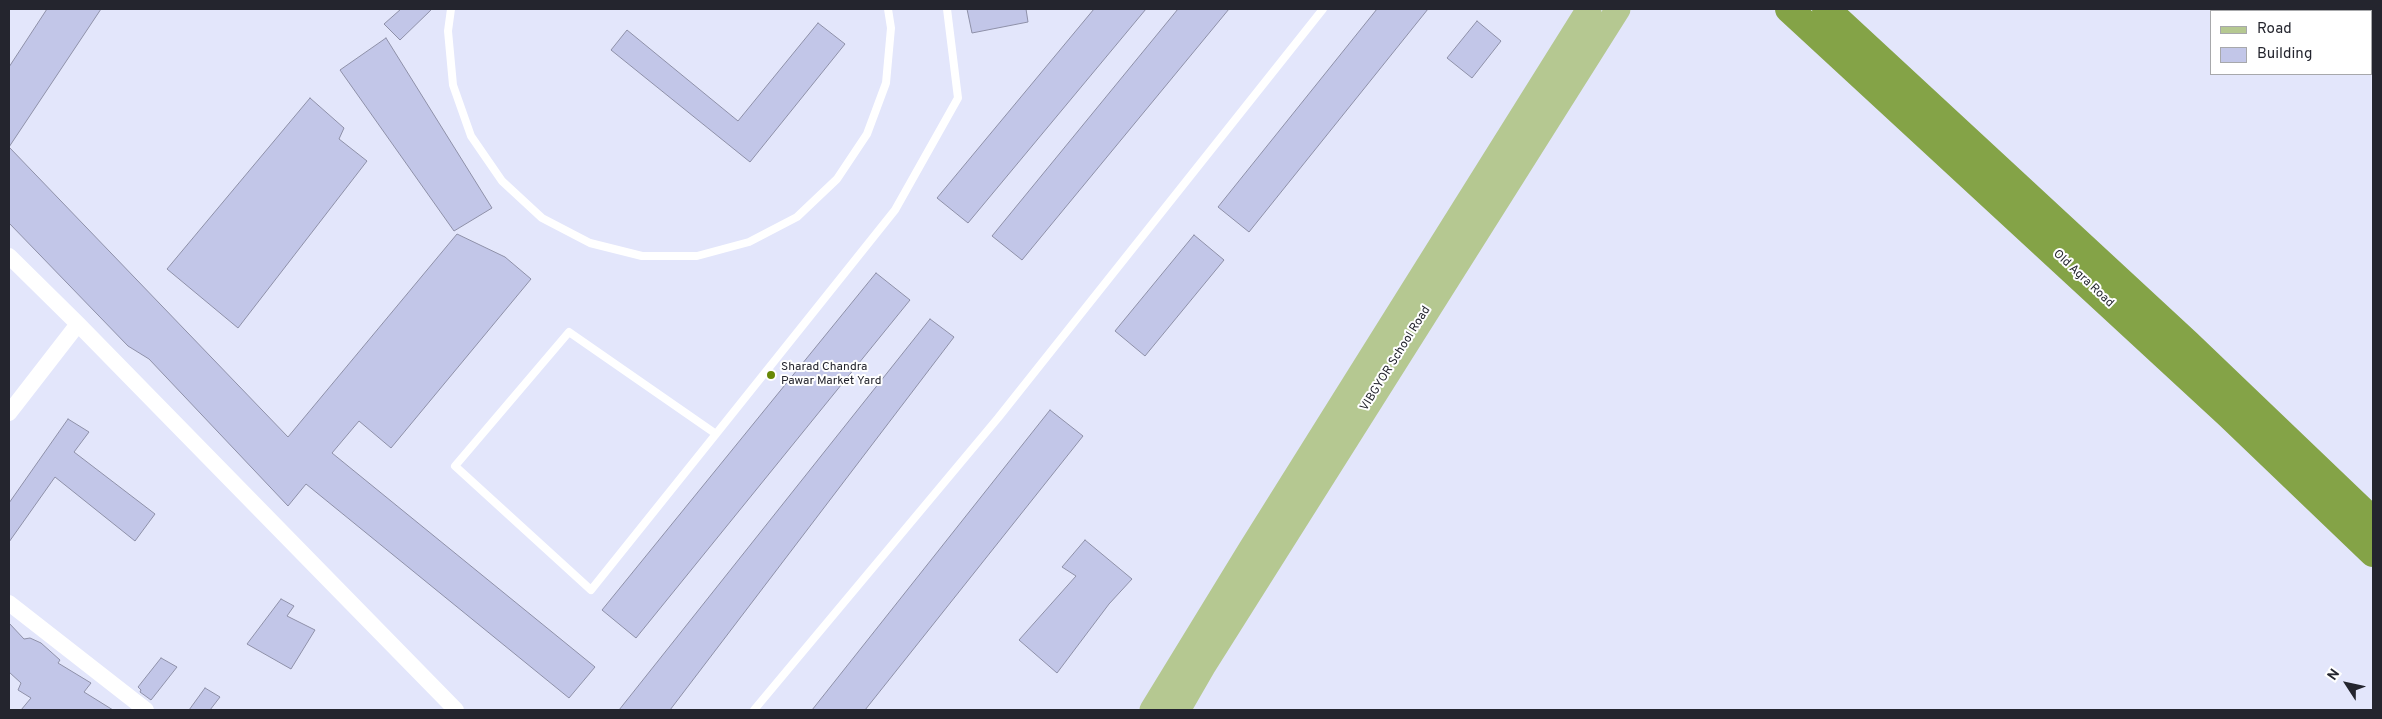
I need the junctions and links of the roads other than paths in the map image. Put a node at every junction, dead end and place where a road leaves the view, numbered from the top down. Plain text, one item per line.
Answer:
1 (452, 9) edge
2 (888, 9) edge
3 (947, 9) edge
4 (1323, 9) edge
5 (1589, 9) edge
6 (1618, 9) edge
7 (1789, 9) edge
8 (1826, 9) edge
9 (9, 256) edge
10 (78, 324) junction
11 (9, 413) edge
12 (716, 434) junction
13 (2373, 521) edge
14 (2373, 553) edge
15 (9, 603) edge
16 (146, 710) edge
17 (456, 710) edge
18 (754, 710) edge
19 (1152, 710) edge
20 (1178, 710) edge

1 - 2 lane
3 - 12 lane
4 - 18 lane
5 - 19 main road, VIBGYOR School Road
6 - 20 main road, VIBGYOR School Road
7 - 14 highway, Old Agra Road
8 - 13 highway
9 - 10 street
10 - 11 street
10 - 17 street
12 - 12 lane
15 - 16 street

